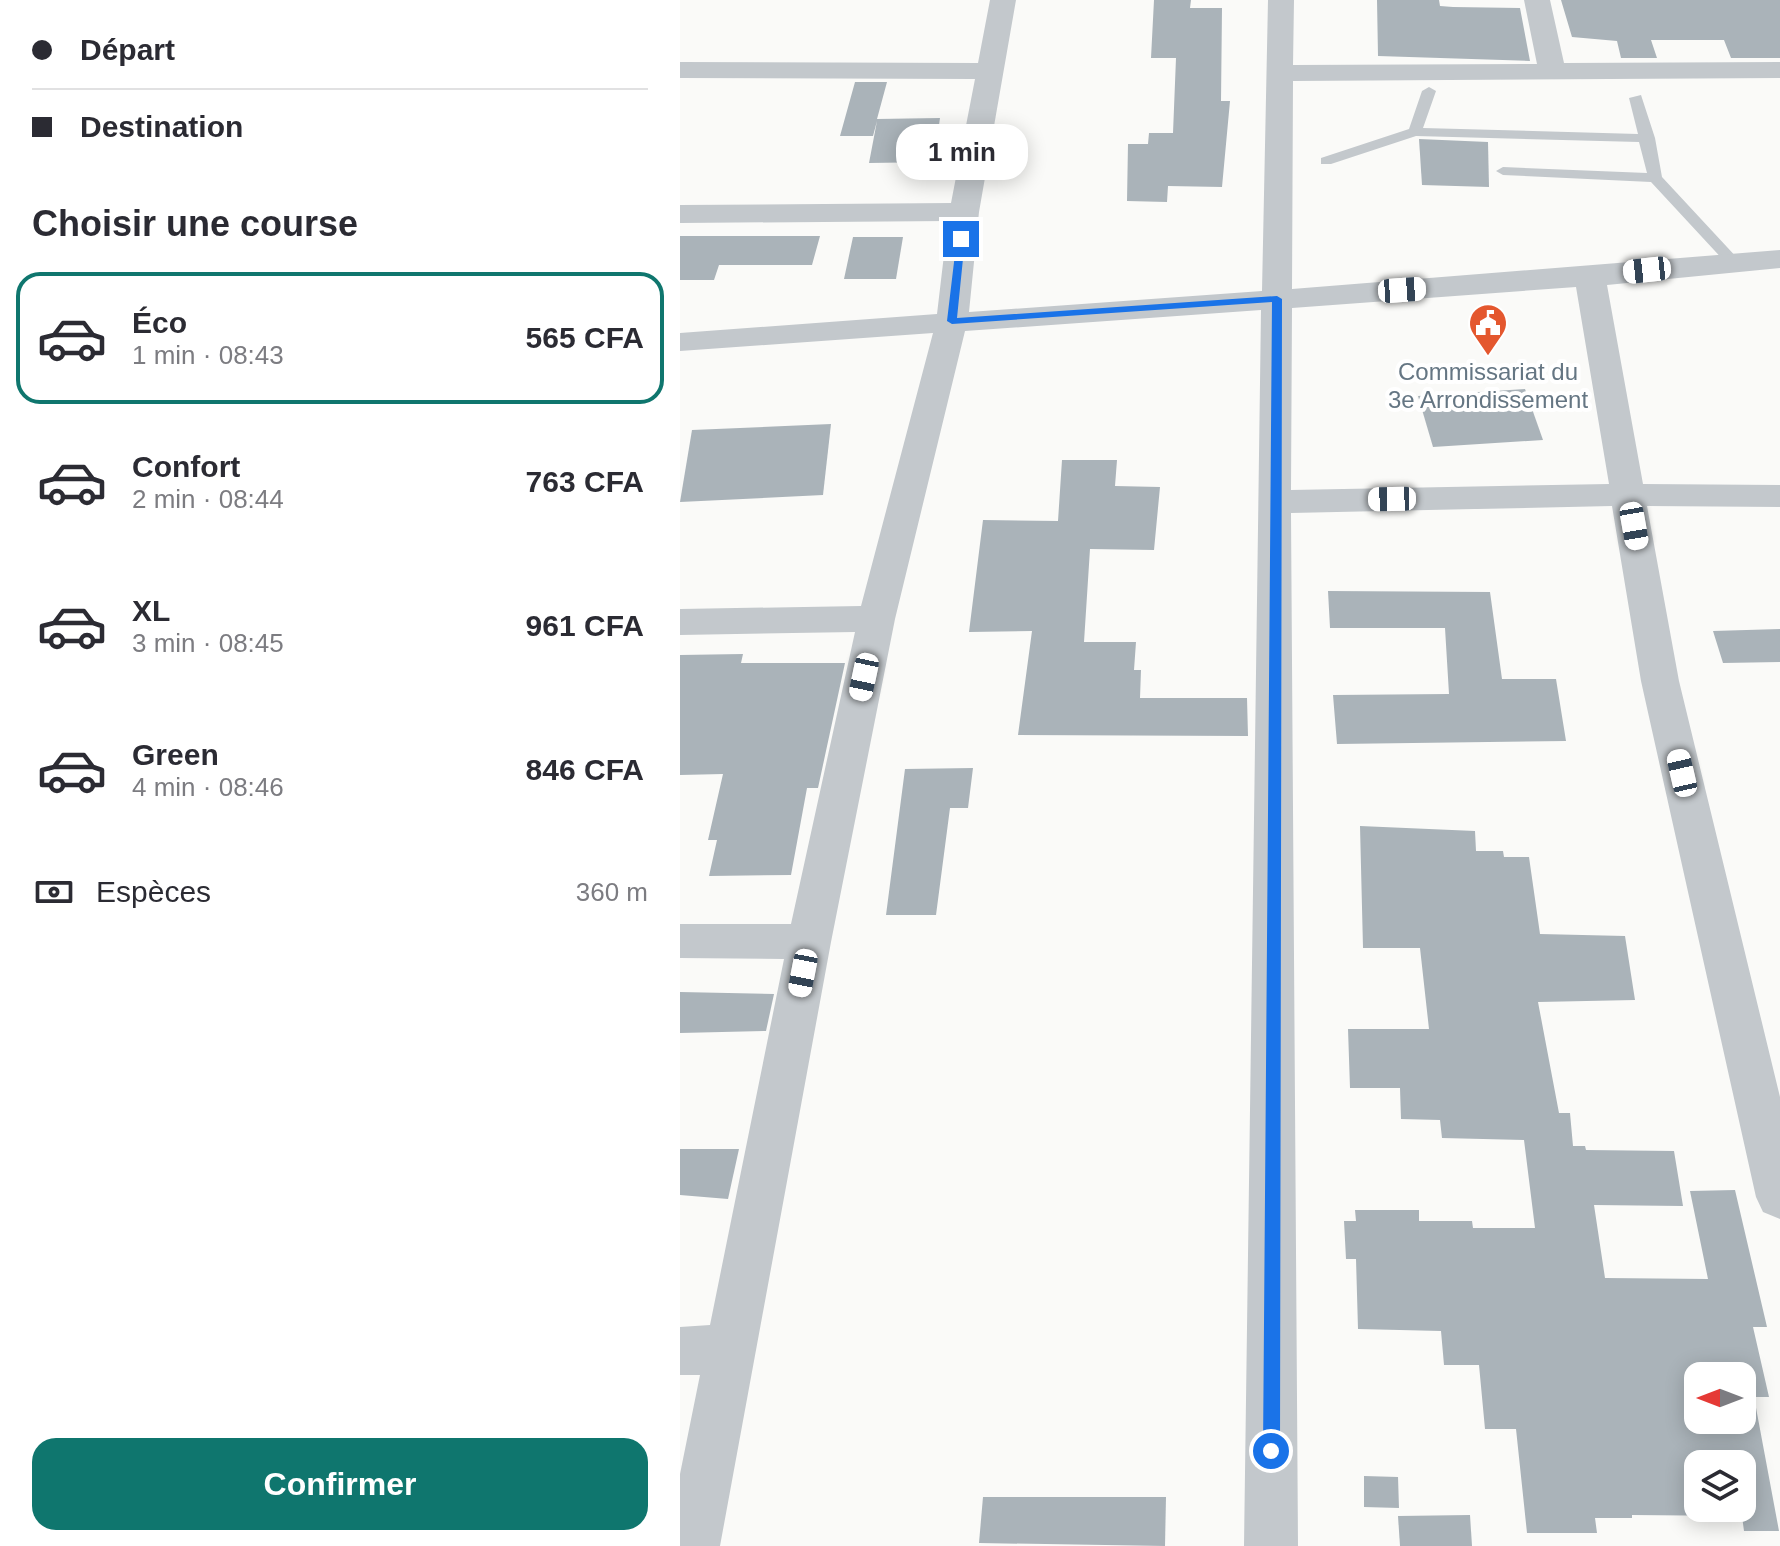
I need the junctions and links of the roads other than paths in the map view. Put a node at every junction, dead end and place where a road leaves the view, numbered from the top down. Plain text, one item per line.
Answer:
1 (1003, 0) edge
2 (1281, 0) edge
3 (1537, 0) edge
4 (680, 70) edge
5 (1780, 70) edge
6 (989, 71) junction
7 (1552, 71) junction
8 (1283, 73) junction
9 (1429, 91) dead end
10 (1636, 98) dead end
11 (1415, 132) junction
12 (1648, 138) junction
13 (1326, 161) dead end
14 (1503, 171) dead end
15 (1655, 178) junction
16 (964, 212) junction
17 (680, 214) edge
18 (1780, 259) edge
19 (1732, 261) junction
20 (1590, 277) junction
21 (1277, 299) junction
22 (952, 321) junction
23 (680, 342) edge
24 (1629, 495) junction
25 (1780, 496) edge
26 (1274, 502) junction
27 (876, 619) junction
28 (680, 622) edge
29 (680, 941) edge
30 (809, 942) junction
31 (1780, 1197) edge
32 (729, 1349) junction
33 (680, 1351) edge
34 (693, 1546) edge
35 (1271, 1546) edge

1 - 6 street
2 - 8 street
3 - 7 street
4 - 6 street
5 - 7 street
6 - 16 street
7 - 8 street
8 - 21 street
9 - 11 lane
10 - 12 lane
11 - 12 lane
11 - 13 lane
12 - 15 lane
14 - 15 lane
15 - 19 lane
16 - 17 street
16 - 22 street
18 - 19 street
19 - 20 street
20 - 21 street
20 - 24 street
21 - 22 street
21 - 26 street
22 - 23 street
22 - 27 street
24 - 25 street
24 - 26 street
24 - 31 street
26 - 35 street
27 - 28 street
27 - 30 street
29 - 30 street
30 - 32 street
32 - 33 street
32 - 34 street

